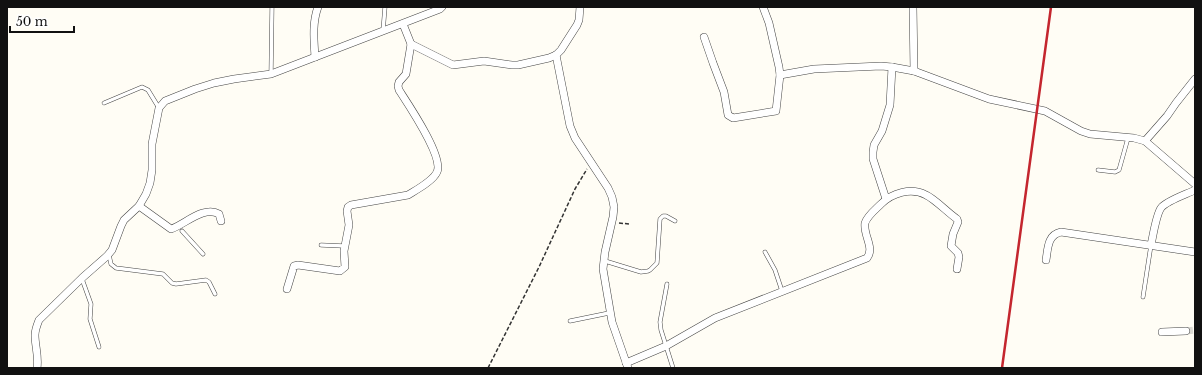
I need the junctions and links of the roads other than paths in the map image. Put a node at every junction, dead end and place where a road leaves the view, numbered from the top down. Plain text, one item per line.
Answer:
1 (272, 7) edge
2 (318, 7) edge
3 (385, 7) edge
4 (442, 7) edge
5 (580, 7) edge
6 (763, 7) edge
7 (913, 7) edge
8 (403, 24) junction
9 (383, 31) junction
10 (704, 37) dead end
11 (411, 44) junction
12 (556, 55) junction
13 (315, 57) junction
14 (892, 66) junction
15 (914, 71) junction
16 (271, 74) junction
17 (780, 75) junction
18 (1195, 79) edge
19 (104, 103) dead end
20 (159, 108) junction
21 (1128, 138) junction
22 (1145, 141) junction
23 (1098, 170) dead end
24 (1195, 184) edge
25 (1195, 190) edge
26 (886, 199) junction
27 (139, 206) junction
28 (221, 221) dead end
29 (675, 221) dead end
30 (180, 228) junction
31 (321, 245) dead end
32 (1151, 245) junction
33 (344, 246) junction
34 (765, 252) dead end
35 (1195, 252) edge
36 (109, 254) junction
37 (203, 254) dead end
38 (603, 260) junction
39 (1046, 260) dead end
40 (957, 269) dead end
41 (82, 278) junction
42 (667, 284) dead end
43 (287, 289) dead end
44 (782, 291) junction
45 (215, 294) dead end
46 (1143, 297) dead end
47 (609, 313) junction
48 (570, 321) dead end
49 (1186, 331) tunnel mouth
50 (1162, 332) dead end
51 (666, 346) junction
52 (99, 347) dead end
53 (627, 366) edge
54 (36, 368) edge
55 (673, 368) edge

1 - 16 lane
2 - 13 street
3 - 9 lane
4 - 8 street
5 - 12 street
6 - 17 street
7 - 15 street
8 - 9 street
8 - 11 street
9 - 13 street
10 - 17 street
11 - 12 street
11 - 33 street
12 - 38 street
13 - 16 street
14 - 15 street
14 - 17 street
14 - 26 street
15 - 21 street
16 - 20 street
18 - 22 street
19 - 20 lane
20 - 27 street
21 - 22 street
21 - 23 lane
22 - 24 street
25 - 32 street
26 - 40 street
26 - 44 street
27 - 30 street
27 - 36 street
28 - 30 street
29 - 38 lane
30 - 37 lane
31 - 33 lane
32 - 35 street
32 - 39 street
32 - 46 lane
33 - 43 street
34 - 44 lane
36 - 41 street
36 - 45 lane
38 - 47 street
41 - 52 lane
41 - 54 street
42 - 51 lane
44 - 51 street
47 - 48 lane
47 - 53 street
49 - 50 street
51 - 53 street
51 - 55 lane

